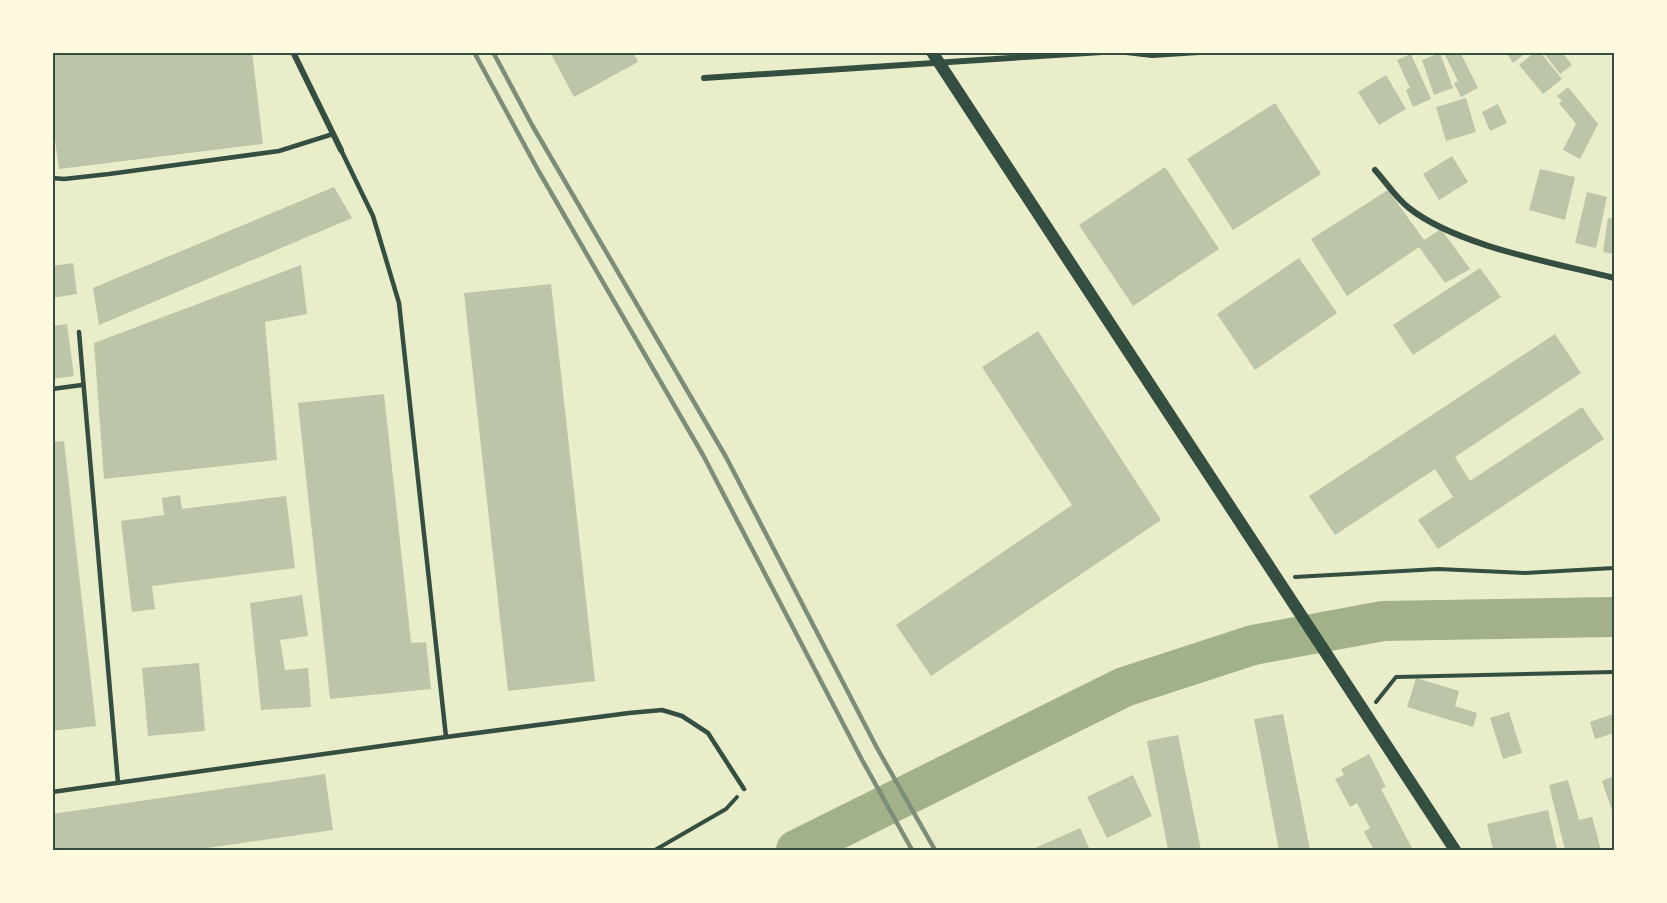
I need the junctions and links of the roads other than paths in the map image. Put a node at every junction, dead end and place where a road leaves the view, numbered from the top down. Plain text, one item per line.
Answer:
1 (293, 52) edge
2 (932, 52) edge
3 (1102, 52) edge
4 (1126, 52) edge
5 (1199, 52) edge
6 (1152, 54) edge
7 (940, 64) junction
8 (704, 78) dead end
9 (333, 134) junction
10 (340, 150) joint
11 (1376, 170) dead end
12 (52, 178) edge
13 (1614, 278) edge
14 (79, 332) dead end
15 (82, 385) junction
16 (52, 389) edge
17 (446, 737) junction
18 (118, 783) junction
19 (744, 789) road end
20 (52, 792) edge
21 (1455, 850) edge

1 - 9 street
2 - 7 main road
3 - 7 street
4 - 6 street
5 - 6 street
7 - 8 street
7 - 21 main road
9 - 10 street
9 - 12 lane
10 - 17 lane
11 - 13 street
14 - 15 lane
15 - 16 lane
15 - 18 lane
17 - 18 lane
17 - 19 lane
18 - 20 lane

